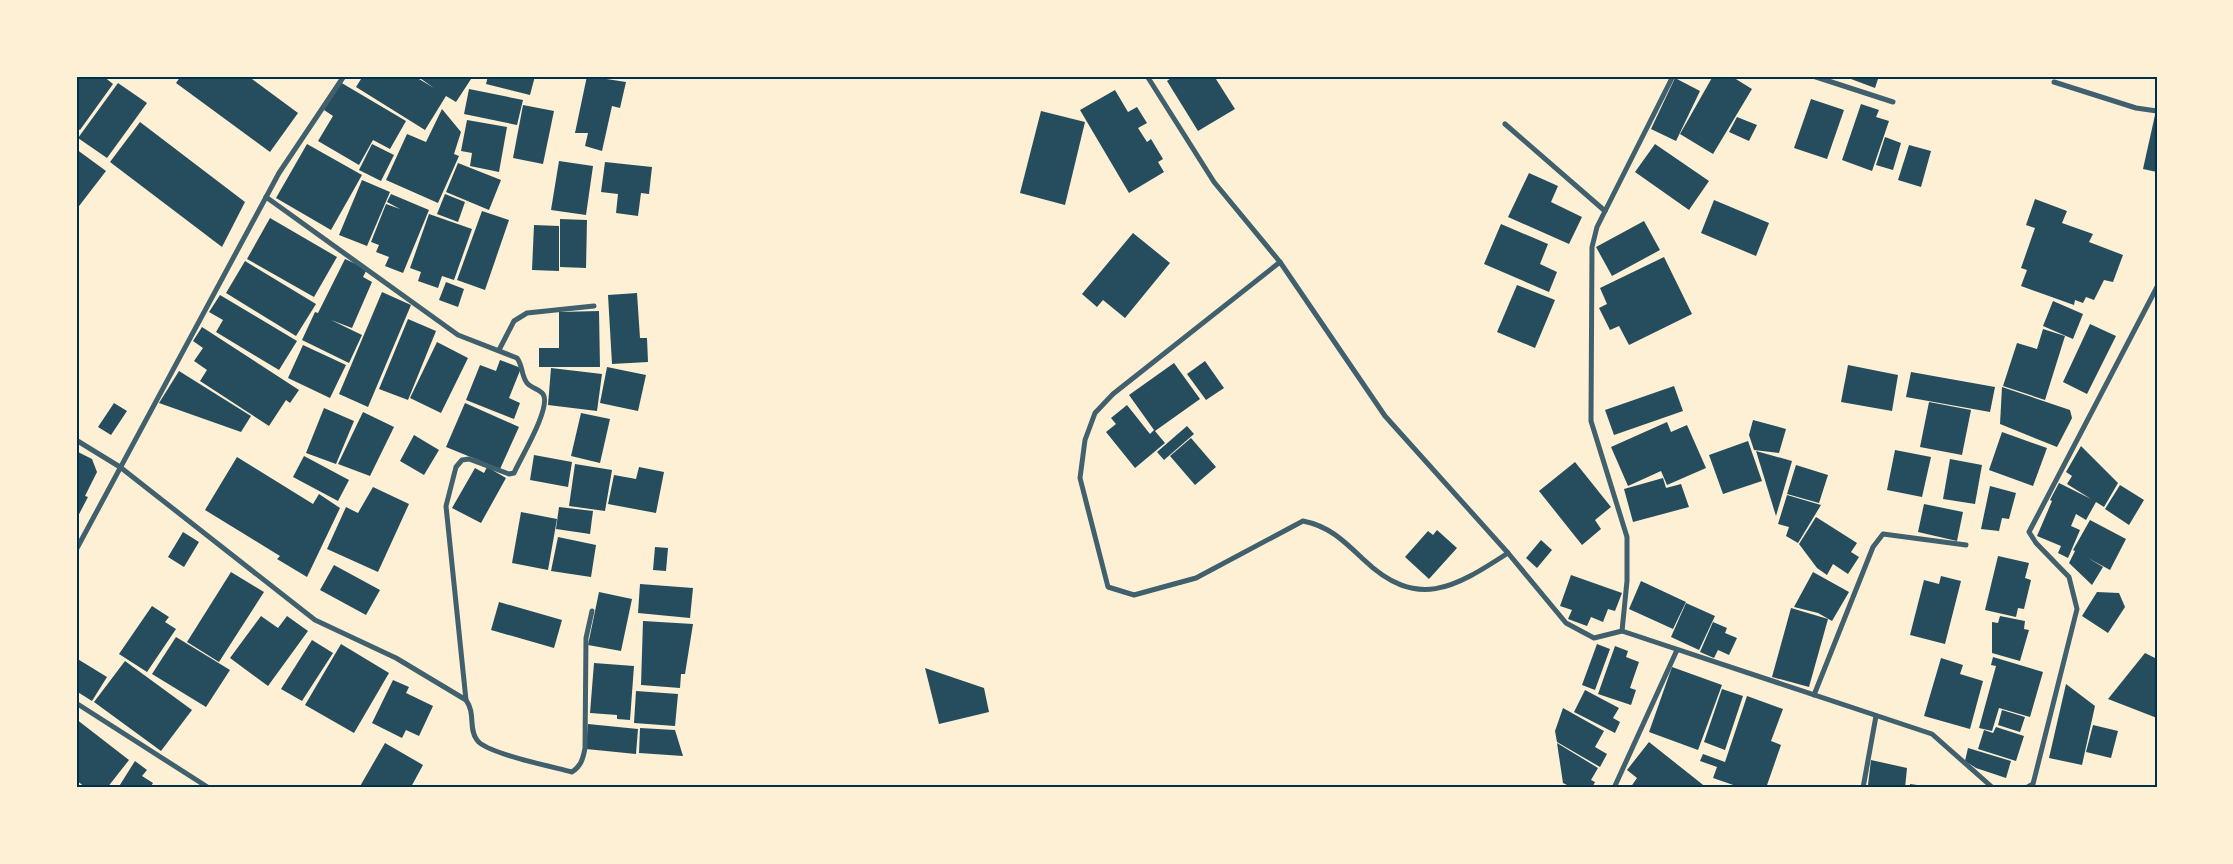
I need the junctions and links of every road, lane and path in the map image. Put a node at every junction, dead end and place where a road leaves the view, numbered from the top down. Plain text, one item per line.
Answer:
1 (344, 76) edge
2 (1147, 76) edge
3 (1672, 76) edge
4 (1813, 76) edge
5 (2054, 82) dead end
6 (1893, 102) dead end
7 (2157, 111) edge
8 (1505, 124) dead end
9 (266, 197) junction
10 (1605, 211) junction
11 (1280, 262) junction
12 (2157, 287) edge
13 (594, 306) dead end
14 (499, 350) junction
15 (76, 440) edge
16 (120, 467) junction
17 (1966, 545) dead end
18 (76, 550) edge
19 (1508, 553) junction
20 (592, 611) dead end
21 (1622, 631) junction
22 (1677, 650) junction
23 (1814, 695) junction
24 (466, 700) junction
25 (76, 703) edge
26 (1876, 716) junction
27 (210, 788) edge
28 (1614, 788) edge
29 (1863, 788) edge
30 (1993, 788) edge
31 (2026, 788) edge

1 - 9 street
2 - 11 street
3 - 10 street
4 - 6 street
5 - 7 street
8 - 10 street
9 - 14 street
9 - 16 street
10 - 21 street
11 - 19 street
11 - 19 street
12 - 31 street
13 - 14 street
14 - 24 street
15 - 16 street
16 - 18 street
16 - 24 street
17 - 23 street
19 - 21 street
20 - 24 street
21 - 22 street
22 - 23 street
22 - 28 street
23 - 26 street
25 - 27 street
26 - 29 street
26 - 30 street

